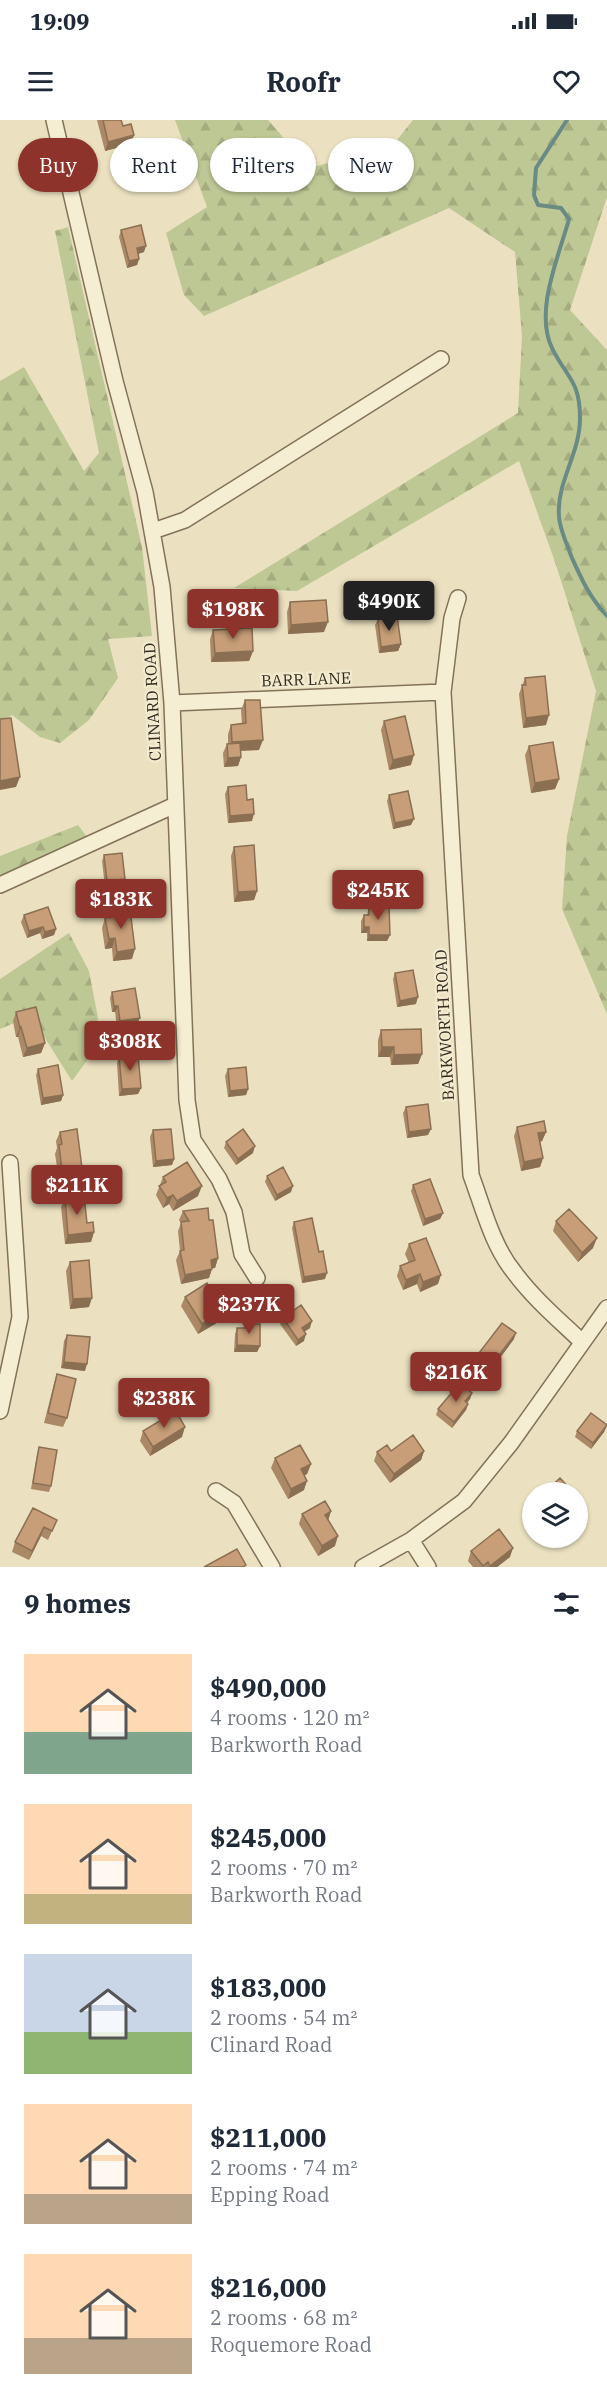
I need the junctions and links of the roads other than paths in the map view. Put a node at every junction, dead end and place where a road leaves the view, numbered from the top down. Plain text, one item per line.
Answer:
1 (54, 120) edge
2 (441, 359) dead end
3 (153, 531) junction
4 (458, 598) dead end
5 (443, 692) junction
6 (172, 703) junction
7 (175, 805) junction
8 (0, 885) edge
9 (10, 1163) dead end
10 (7, 1249) edge
11 (257, 1278) dead end
12 (607, 1308) edge
13 (582, 1342) junction
14 (0, 1411) edge
15 (216, 1491) dead end
16 (411, 1540) junction
17 (272, 1567) edge
18 (363, 1567) edge
19 (428, 1567) edge

1 - 3 street, CLINARD ROAD
2 - 3 street
3 - 6 street, CLINARD ROAD
4 - 5 street, BARKWORTH ROAD
5 - 6 street, BARR LANE
5 - 13 street, BARKWORTH ROAD
6 - 7 street, CLINARD ROAD
7 - 8 street
7 - 11 street, CLINARD ROAD
9 - 10 street
10 - 14 street
12 - 13 street
13 - 16 street
15 - 17 street
16 - 18 street
16 - 19 street

